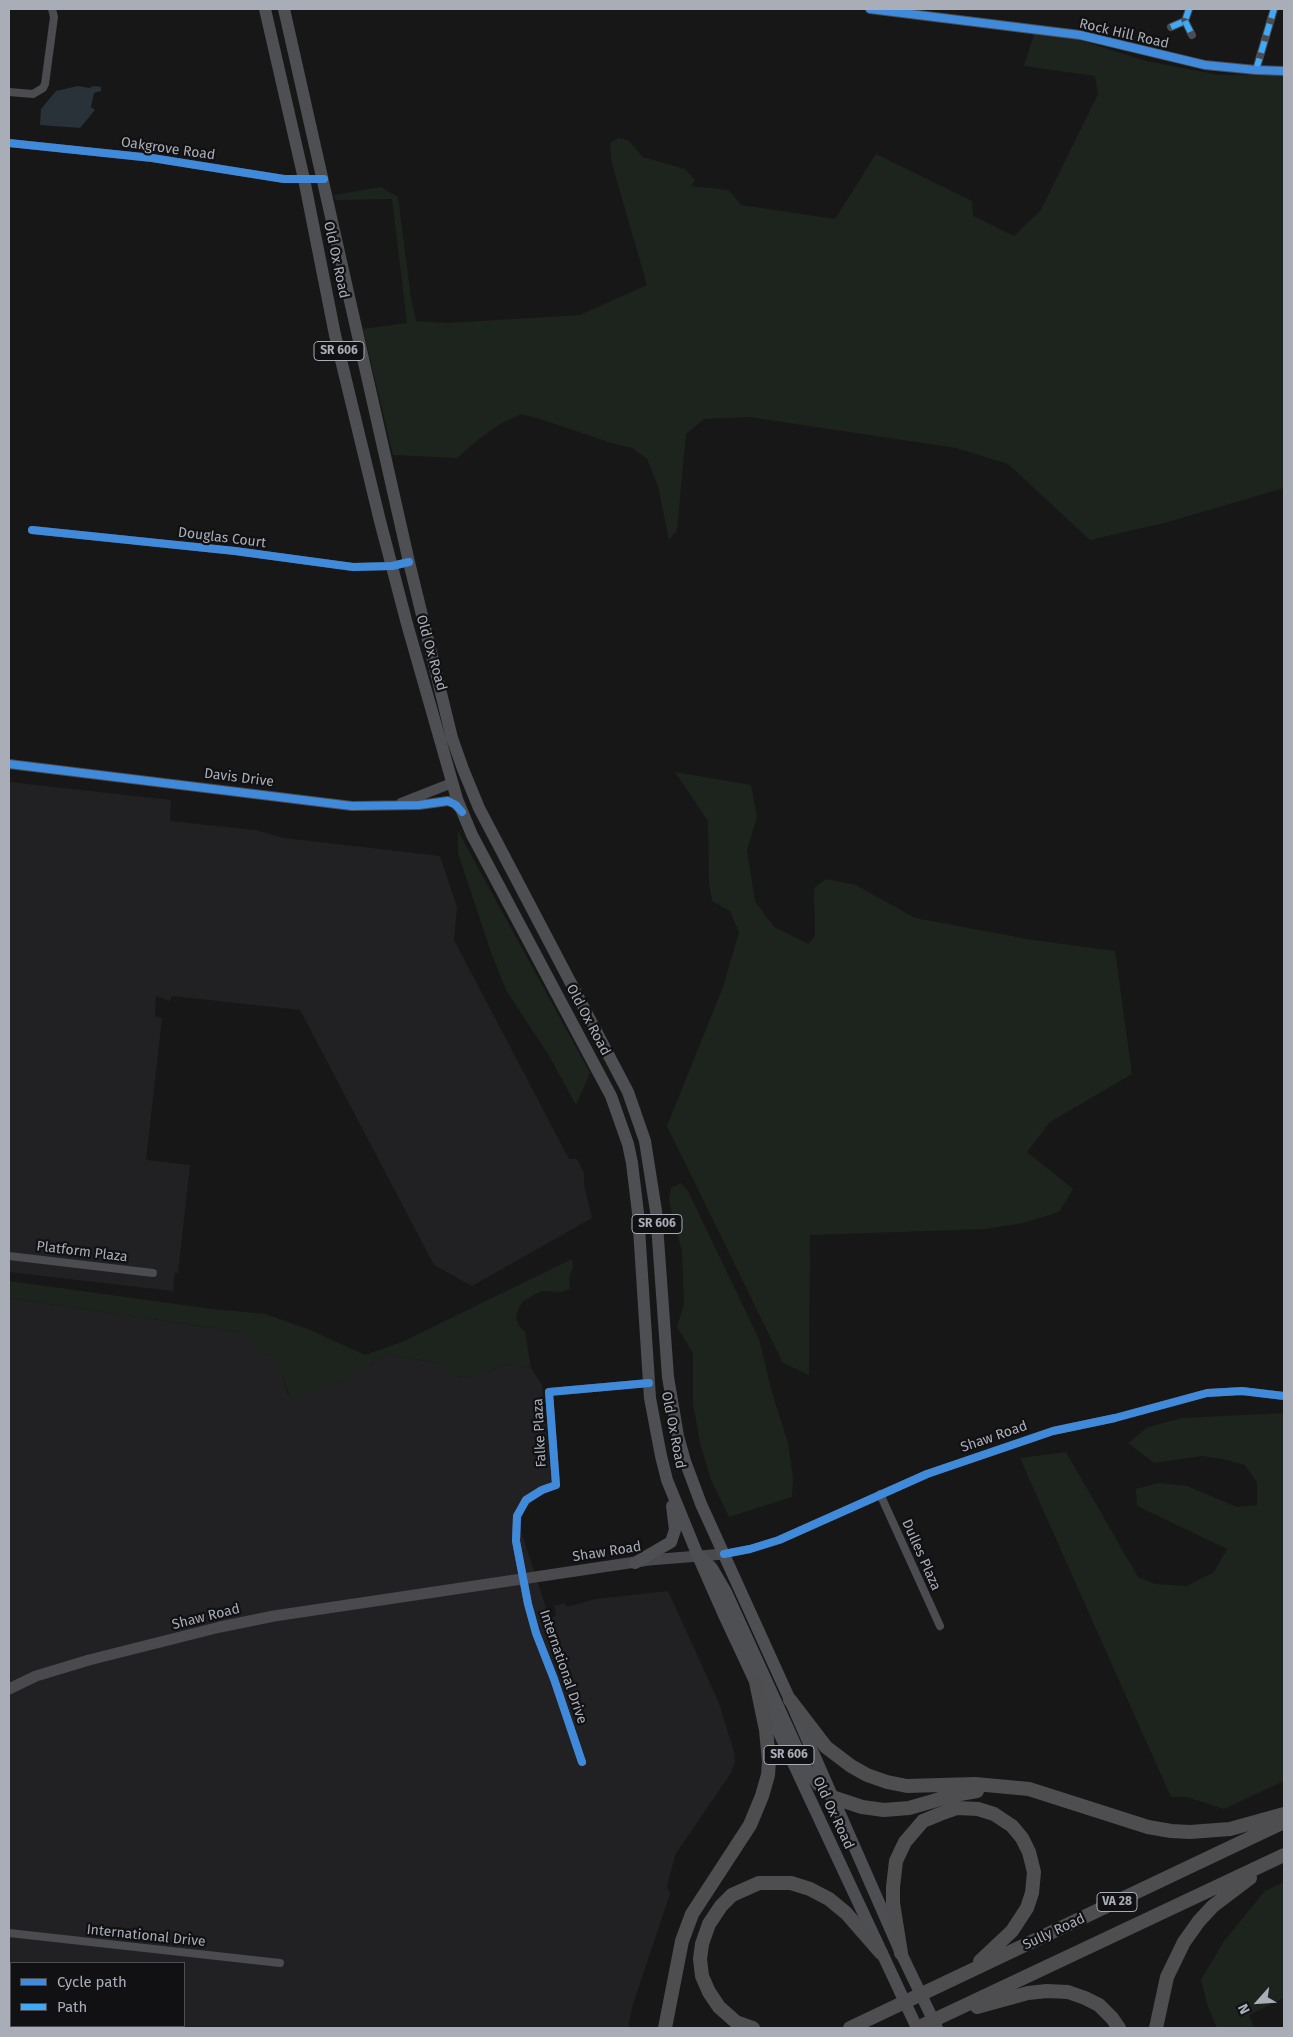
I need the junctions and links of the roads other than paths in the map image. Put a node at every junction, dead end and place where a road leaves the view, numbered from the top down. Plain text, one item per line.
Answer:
1 (52, 9) edge
2 (265, 9) edge
3 (284, 9) edge
4 (870, 9) edge
5 (1189, 9) edge
6 (1274, 9) edge
7 (1185, 21) junction
8 (1171, 27) dead end
9 (1192, 35) dead end
10 (1256, 70) junction
11 (1284, 71) edge
12 (9, 92) edge
13 (9, 143) edge
14 (304, 179) junction
15 (324, 179) junction
16 (32, 530) dead end
17 (409, 562) junction
18 (392, 566) junction
19 (9, 764) edge
20 (452, 783) junction
21 (475, 799) junction
22 (395, 806) junction
23 (462, 812) junction
24 (9, 1256) edge
25 (153, 1274) dead end
26 (649, 1383) junction
27 (1284, 1396) edge
28 (670, 1488) junction
29 (880, 1494) junction
30 (724, 1554) junction
31 (698, 1556) junction
32 (635, 1563) junction
33 (524, 1579) junction
34 (940, 1626) dead end
35 (756, 1682) junction
36 (9, 1689) edge
37 (790, 1700) junction
38 (582, 1762) dead end
39 (1005, 1786) junction
40 (832, 1797) junction
41 (1284, 1814) edge
42 (1284, 1822) edge
43 (1284, 1856) edge
44 (9, 1933) edge
45 (881, 1953) junction
46 (901, 1953) junction
47 (280, 1963) dead end
48 (950, 1981) junction
49 (952, 2013) junction
50 (856, 2025) edge
51 (665, 2028) edge
52 (753, 2028) edge
53 (842, 2028) edge
54 (917, 2028) edge
55 (937, 2028) edge
56 (1118, 2028) edge
57 (1156, 2028) edge

1 - 12 street
2 - 14 main road, Old Ox Road / SR 606
3 - 15 main road, Old Ox Road / SR 606
4 - 10 street, Rock Hill Road
5 - 7 street
6 - 10 street
7 - 8 street
7 - 9 street
10 - 11 street, Rock Hill Road
13 - 14 street, Oakgrove Road
14 - 15 street, Oakgrove Road
14 - 18 main road, Old Ox Road / SR 606
15 - 17 main road, Old Ox Road / SR 606
16 - 18 street, Douglas Court
17 - 18 street, Douglas Court
17 - 21 main road, Old Ox Road / SR 606
18 - 20 main road, Old Ox Road / SR 606
19 - 22 street, Davis Drive
20 - 21 main road
20 - 22 street, Davis Drive
20 - 23 main road, Old Ox Road / SR 606
21 - 30 main road, Old Ox Road / SR 606
22 - 23 street, Davis Drive
23 - 26 main road, Old Ox Road / SR 606
24 - 25 street, Platform Plaza
26 - 28 main road, Old Ox Road / SR 606
26 - 33 street, Falke Plaza
27 - 29 street, Shaw Road
28 - 31 main road, Old Ox Road / SR 606
28 - 32 main road
29 - 30 street, Shaw Road
29 - 34 street, Dulles Plaza
30 - 31 main road, Shaw Road
30 - 37 main road, Old Ox Road / SR 606
31 - 32 main road, Shaw Road
31 - 35 main road, Old Ox Road / SR 606
31 - 40 main road
32 - 33 main road, Shaw Road
33 - 36 main road, Shaw Road
33 - 38 street, International Drive
35 - 45 main road, Old Ox Road / SR 606
35 - 51 highway
37 - 39 highway
37 - 40 main road, Old Ox Road / SR 606
39 - 40 highway
39 - 41 highway
40 - 46 main road, Old Ox Road / SR 606
42 - 48 highway, Sully Road / VA 28
43 - 49 highway, Sully Road / VA 28
43 - 57 highway
44 - 47 street, International Drive
45 - 52 highway
45 - 54 main road, Old Ox Road / SR 606
46 - 48 highway
46 - 55 main road, Old Ox Road / SR 606
48 - 50 highway, Sully Road / VA 28
49 - 54 highway, Sully Road / VA 28
49 - 56 highway
50 - 53 highway, Sully Road

